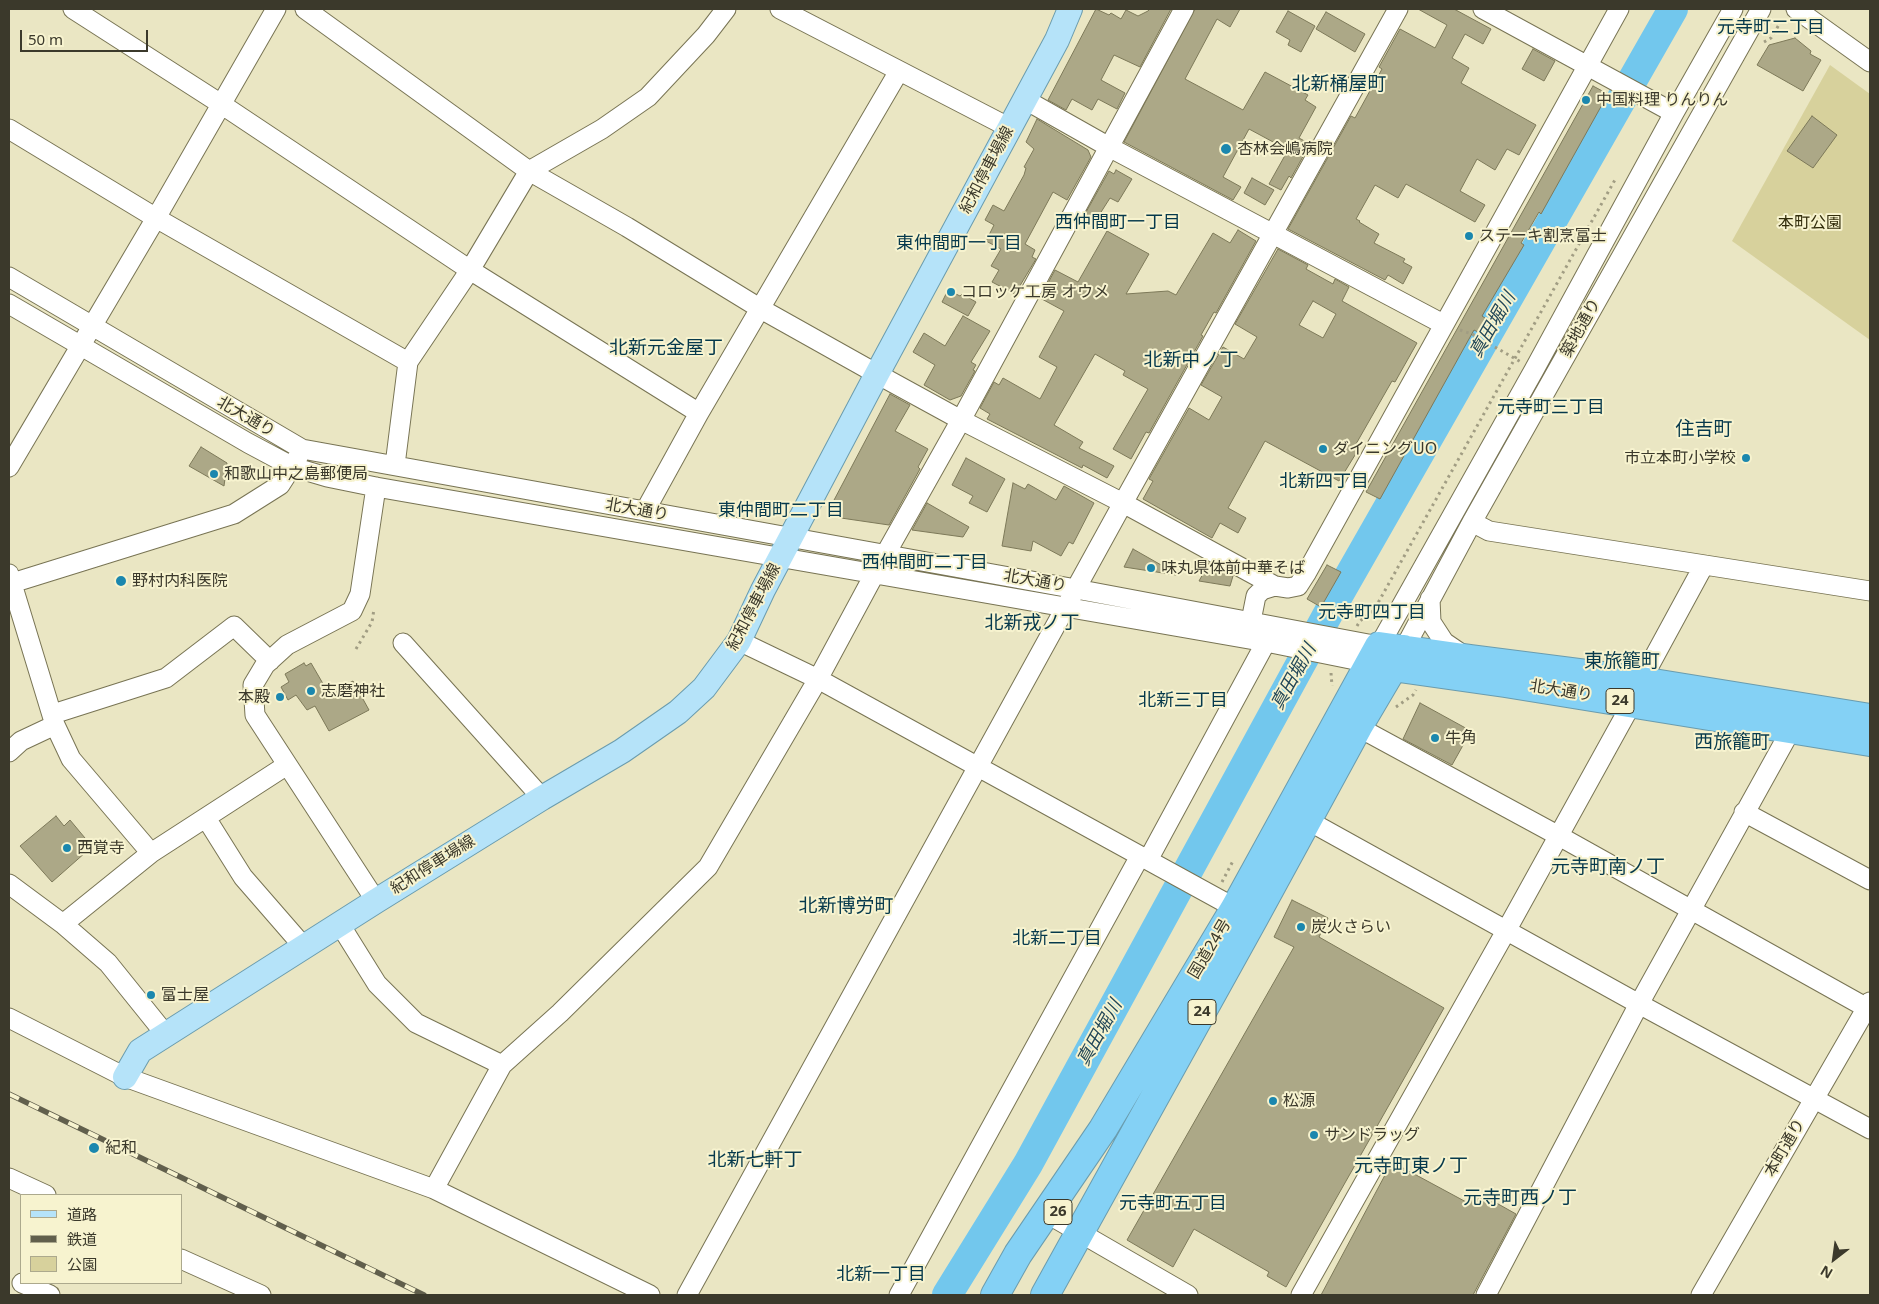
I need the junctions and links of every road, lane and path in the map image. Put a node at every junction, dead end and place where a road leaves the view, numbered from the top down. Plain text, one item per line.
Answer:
1 (73, 9) edge
2 (276, 9) edge
3 (306, 9) edge
4 (726, 9) edge
5 (780, 9) edge
6 (1070, 9) edge
7 (1184, 9) edge
8 (1398, 9) edge
9 (1483, 9) edge
10 (1619, 9) edge
11 (1733, 9) edge
12 (1761, 9) edge
13 (1790, 12) edge
14 (1771, 38) dead end
15 (1870, 62) edge
16 (1588, 66) junction
17 (899, 71) junction
18 (1024, 100) junction
19 (221, 104) junction
20 (1674, 113) junction
21 (1010, 128) junction
22 (9, 129) edge
23 (1109, 147) junction
24 (530, 171) junction
25 (156, 218) junction
26 (1272, 234) junction
27 (470, 270) junction
28 (9, 277) edge
29 (9, 304) edge
30 (761, 308) junction
31 (1443, 324) junction
32 (92, 325) junction
33 (1472, 334) dead end
34 (80, 345) junction
35 (408, 362) junction
36 (1534, 370) junction
37 (877, 374) junction
38 (699, 413) junction
39 (961, 420) junction
40 (302, 449) junction
41 (395, 466) junction
42 (9, 467) edge
43 (293, 467) junction
44 (376, 487) junction
45 (1123, 503) junction
46 (645, 511) junction
47 (1472, 522) junction
48 (786, 548) junction
49 (885, 555) junction
50 (1704, 565) junction
51 (874, 574) junction
52 (10, 580) edge
53 (1275, 586) junction
54 (1076, 589) junction
55 (1870, 591) edge
56 (1430, 598) junction
57 (1066, 608) junction
58 (1251, 621) junction
59 (739, 641) junction
60 (1266, 642) junction
61 (402, 643) dead end
62 (1387, 656) junction
63 (1471, 659) junction
64 (270, 661) junction
65 (818, 679) junction
66 (1637, 692) junction
67 (1870, 718) edge
68 (54, 720) junction
69 (1358, 727) junction
70 (1792, 728) junction
71 (1870, 742) edge
72 (9, 752) edge
73 (287, 765) junction
74 (979, 766) junction
75 (542, 798) junction
76 (1744, 812) junction
77 (206, 818) junction
78 (1307, 820) junction
79 (1559, 836) junction
80 (150, 853) junction
81 (1144, 858) junction
82 (1870, 880) edge
83 (12, 891) edge
84 (376, 900) junction
85 (1691, 908) junction
86 (1244, 913) junction
87 (340, 923) junction
88 (63, 924) junction
89 (1506, 931) junction
90 (302, 946) junction
91 (1639, 1004) junction
92 (1868, 1005) edge
93 (9, 1018) edge
94 (166, 1035) junction
95 (502, 1065) junction
96 (125, 1077) junction
97 (1814, 1098) junction
98 (1870, 1129) edge
99 (9, 1178) edge
100 (434, 1189) junction
101 (44, 1194) edge
102 (1051, 1215) junction
103 (1080, 1232) junction
104 (182, 1259) edge
105 (24, 1284) edge
106 (1180, 1293) edge
107 (50, 1295) edge
108 (261, 1295) edge
109 (650, 1295) edge
110 (687, 1295) edge
111 (899, 1295) edge
112 (995, 1295) edge
113 (1014, 1295) edge
114 (1045, 1295) edge
115 (1301, 1295) edge
116 (1486, 1295) edge
117 (1701, 1295) edge

1 - 19 street
2 - 19 street
3 - 24 street
4 - 24 street
5 - 17 street
6 - 18 main road, 紀和停車場線
7 - 23 street
8 - 26 street
9 - 16 street
10 - 16 street
11 - 20 street, 築地通り
12 - 47 street, 築地通り
13 - 14 path
13 - 15 street
16 - 20 street
16 - 31 street
17 - 21 street
17 - 30 street
18 - 21 main road, 紀和停車場線
18 - 23 street
19 - 25 street
19 - 27 street
20 - 36 street, 築地通り
21 - 37 main road, 紀和停車場線
22 - 25 street
23 - 26 street
23 - 39 street
24 - 27 street
24 - 30 street
25 - 32 street
25 - 35 street
26 - 31 street
26 - 45 street
27 - 35 street
27 - 38 street
28 - 32 street, 北大通り
29 - 34 street, 北大通り
30 - 37 street
30 - 38 street
31 - 53 street
32 - 34 street
32 - 40 street, 北大通り
33 - 36 path
34 - 42 street
34 - 43 street, 北大通り
35 - 41 street
36 - 62 street, 築地通り
37 - 39 street
37 - 48 main road, 紀和停車場線
38 - 46 street
39 - 45 street
39 - 49 street
40 - 41 street, 北大通り
40 - 43 street
41 - 46 street, 北大通り
43 - 44 street, 北大通り
43 - 52 street
44 - 48 street, 北大通り
44 - 64 street
45 - 53 street
45 - 54 street
46 - 48 street, 北大通り
47 - 50 street
47 - 56 street, 築地通り
48 - 49 street, 北大通り
48 - 51 street, 北大通り
48 - 59 main road, 紀和停車場線
49 - 54 street, 北大通り
50 - 55 street
50 - 66 street
51 - 57 street, 北大通り
51 - 65 street
52 - 68 street
53 - 58 street
54 - 57 street
54 - 58 street, 北大通り
56 - 62 street, 築地通り
56 - 63 street
57 - 60 street, 北大通り
57 - 74 street
58 - 62 street, 北大通り
59 - 65 street
59 - 75 main road, 紀和停車場線
60 - 62 street, 北大通り
60 - 81 street
61 - 75 street
62 - 63 highway, 北大通り / 24
62 - 66 highway, 北大通り / 24
62 - 69 highway, 国道24号 / 24
62 - 86 highway, 国道24号 / 24
63 - 66 highway, 北大通り / 24
64 - 68 street
64 - 73 street
65 - 74 street
65 - 95 street
66 - 67 highway, 北大通り / 24
66 - 70 highway, 北大通り / 24
66 - 79 street
68 - 72 street
68 - 80 street
69 - 78 highway, 国道24号 / 24
69 - 79 street
70 - 71 highway, 北大通り / 24
70 - 76 street
73 - 77 street
73 - 84 street
74 - 81 street
74 - 110 street
75 - 84 main road, 紀和停車場線
76 - 82 street
76 - 85 street
77 - 80 street
77 - 90 street
78 - 86 highway, 国道24号 / 24
78 - 89 street
79 - 85 street
79 - 89 street
80 - 88 street
81 - 86 street
81 - 111 street
83 - 88 street
84 - 87 main road, 紀和停車場線
85 - 91 street
85 - 92 street
86 - 102 highway, 国道24号 / 24
86 - 103 highway, 国道24号 / 24
87 - 90 main road, 紀和停車場線
87 - 95 street
88 - 94 street
89 - 91 street
89 - 115 street
90 - 94 main road, 紀和停車場線
91 - 97 street
91 - 116 street
92 - 97 street, 本町通り
93 - 96 street
94 - 96 main road, 紀和停車場線
95 - 100 street
96 - 100 street
97 - 98 street
97 - 117 street, 本町通り
99 - 101 street
100 - 109 street
102 - 103 street
102 - 112 highway, 国道24号 / 24
102 - 113 highway, 26
103 - 106 street
103 - 114 highway, 国道24号 / 24
104 - 108 street
105 - 107 street

